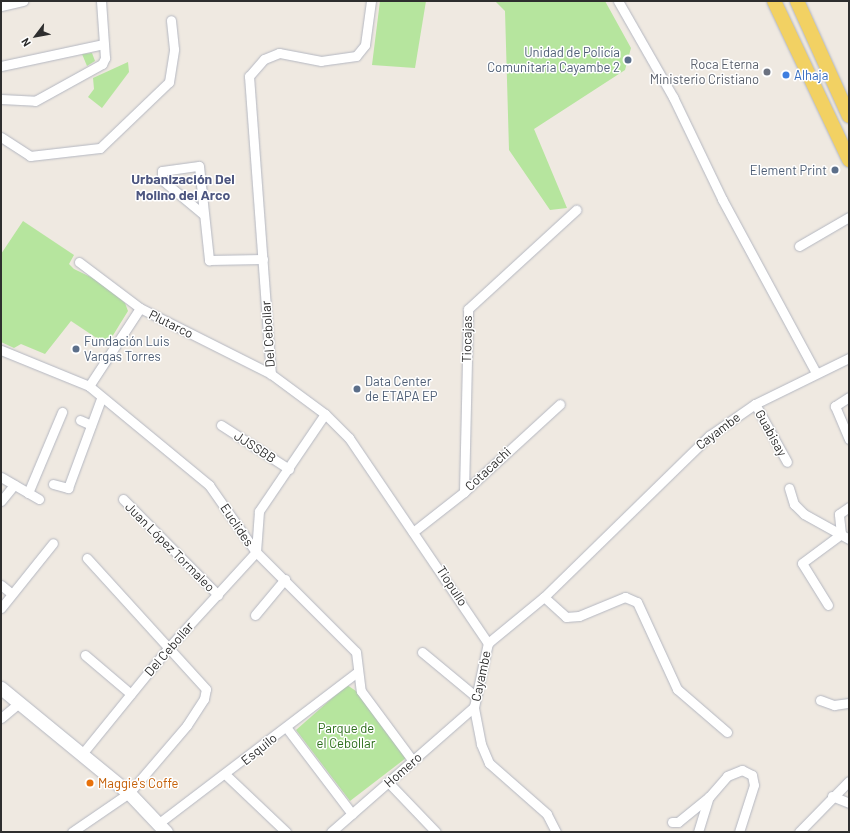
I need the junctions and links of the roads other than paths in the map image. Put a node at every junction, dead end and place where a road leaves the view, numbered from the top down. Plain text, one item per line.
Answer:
1 (23, 1) edge
2 (101, 1) edge
3 (371, 1) edge
4 (618, 1) edge
5 (774, 1) edge
6 (797, 1) edge
7 (1, 6) edge
8 (171, 20) dead end
9 (104, 44) junction
10 (1, 66) edge
11 (1, 99) edge
12 (849, 116) edge
13 (1, 137) edge
14 (849, 160) edge
15 (576, 210) dead end
16 (203, 214) junction
17 (849, 217) edge
18 (799, 246) dead end
19 (263, 259) junction
20 (79, 262) dead end
21 (140, 308) junction
22 (1, 350) edge
23 (849, 358) edge
24 (816, 373) junction
25 (271, 374) junction
26 (89, 386) junction
27 (849, 397) edge
28 (101, 399) junction
29 (560, 404) dead end
30 (755, 404) junction
31 (62, 412) dead end
32 (325, 414) junction
33 (80, 420) dead end
34 (91, 425) junction
35 (221, 425) dead end
36 (849, 440) edge
37 (787, 462) dead end
38 (289, 469) junction
39 (1, 477) edge
40 (53, 484) dead end
41 (14, 485) junction
42 (789, 488) dead end
43 (464, 492) junction
44 (28, 493) junction
45 (123, 498) dead end
46 (39, 499) dead end
47 (1, 501) edge
48 (849, 507) edge
49 (413, 532) junction
50 (841, 534) junction
51 (849, 539) edge
52 (53, 543) dead end
53 (256, 552) junction
54 (87, 558) dead end
55 (285, 579) junction
56 (1, 585) edge
57 (11, 593) junction
58 (218, 595) junction
59 (544, 597) junction
60 (828, 605) dead end
61 (1, 608) edge
62 (255, 616) dead end
63 (488, 643) junction
64 (169, 647) junction
65 (422, 652) dead end
66 (85, 655) dead end
67 (356, 673) junction
68 (1, 688) edge
69 (130, 694) junction
70 (475, 696) junction
71 (820, 700) dead end
72 (19, 702) junction
73 (849, 703) edge
74 (474, 707) junction
75 (1, 718) edge
76 (286, 727) junction
77 (727, 732) dead end
78 (82, 754) junction
79 (413, 761) junction
80 (226, 775) junction
81 (849, 781) edge
82 (388, 782) junction
83 (129, 793) junction
84 (832, 796) junction
85 (709, 797) junction
86 (849, 803) edge
87 (352, 814) junction
88 (672, 822) dead end
89 (163, 828) edge
90 (72, 832) edge
91 (286, 832) edge
92 (331, 832) edge
93 (436, 832) edge
94 (556, 832) edge
95 (698, 832) edge
96 (739, 832) edge
97 (799, 832) edge

1 - 7 street
2 - 9 street
3 - 19 street, Del Cebollar
4 - 24 street
5 - 14 main road
6 - 12 main road
8 - 13 street
9 - 10 street
9 - 11 street
15 - 43 street, Tiocajas
16 - 16 street
16 - 19 street
17 - 18 street
19 - 25 street, Del Cebollar
20 - 21 street, Plutarco
21 - 25 street, Plutarco
21 - 26 street
22 - 26 street, Euclides
23 - 24 street, Cayambe
24 - 30 street, Cayambe
25 - 32 street, Del Cebollar
26 - 28 street, Euclides
27 - 36 street
28 - 34 street
28 - 53 street, Euclides
29 - 43 street, Cotacachi
30 - 37 street, Guabisay
30 - 59 street, Cayambe
31 - 44 street
32 - 38 street
32 - 49 street
33 - 34 street
34 - 40 street
35 - 38 street, JJSSBB
38 - 53 street
39 - 41 street
41 - 44 street
41 - 47 street
42 - 50 street
43 - 49 street, Cotacachi
44 - 46 street
45 - 58 street, Juan López Tormaleo
48 - 50 street
49 - 63 street, Tiopullo
50 - 51 street
50 - 60 street
52 - 57 street
53 - 55 street, Euclides
53 - 58 street, Del Cebollar
54 - 64 street
55 - 62 street
55 - 67 street, Euclides
56 - 57 street
57 - 61 street
58 - 64 street, Del Cebollar
59 - 63 street, Cayambe
59 - 77 street
63 - 70 street, Cayambe
64 - 69 street, Del Cebollar
64 - 83 street
65 - 70 street
66 - 69 street
67 - 76 street, Esquilo
67 - 79 street, Euclides
68 - 72 street
69 - 78 street, Del Cebollar
70 - 74 street, Cayambe
71 - 73 street
72 - 75 street
72 - 78 street
74 - 79 street, Homero
74 - 94 street, Cayambe
76 - 80 street, Esquilo
76 - 87 street
78 - 83 street
79 - 82 street, Homero
80 - 89 street, Esquilo
80 - 91 street
81 - 84 street
82 - 87 street, Homero
82 - 93 street
83 - 89 street
83 - 90 street
84 - 86 street
84 - 97 street
85 - 88 street
85 - 95 street
85 - 96 street
87 - 92 street, Homero

